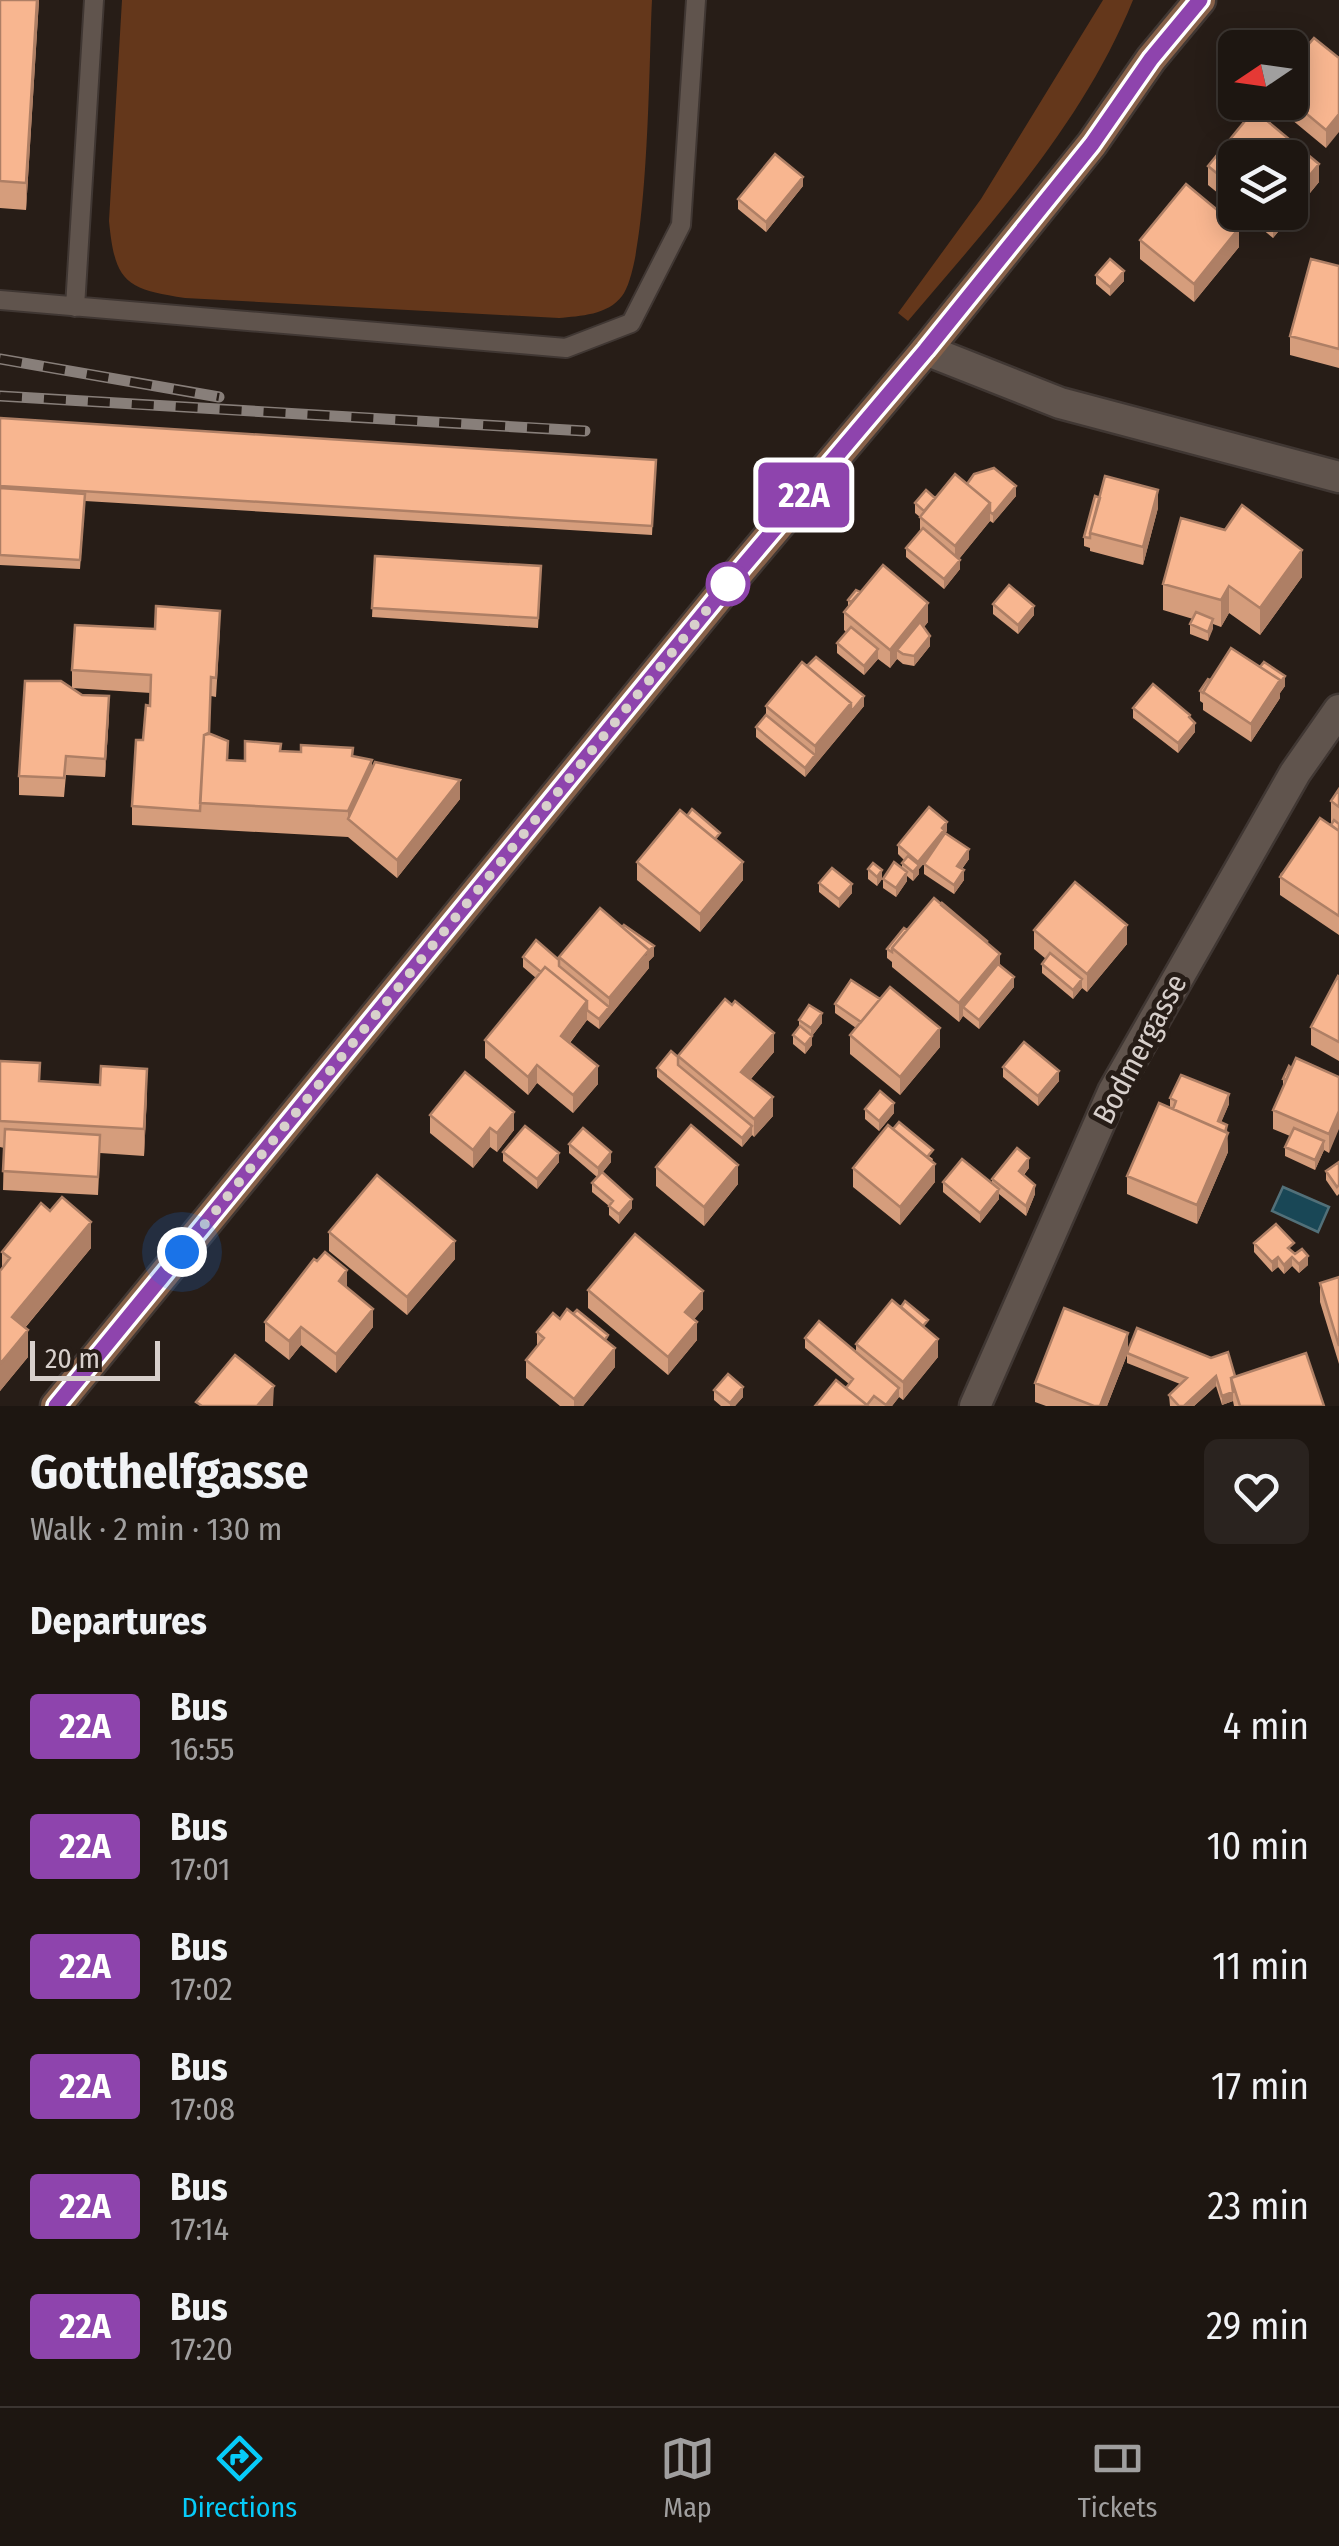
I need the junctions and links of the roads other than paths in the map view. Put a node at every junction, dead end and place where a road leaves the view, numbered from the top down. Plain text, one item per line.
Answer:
1 (94, 0) edge
2 (696, 0) edge
3 (1181, 0) edge
4 (1200, 0) edge
5 (1151, 59) junction
6 (0, 300) edge
7 (75, 307) junction
8 (926, 350) junction
9 (1339, 477) edge
10 (1339, 710) edge
11 (56, 1406) edge
12 (975, 1406) edge

1 - 7 lane
2 - 7 lane
3 - 5 main road
4 - 5 main road
5 - 8 main road
6 - 7 lane
8 - 9 street
8 - 11 main road
10 - 12 street, Bodmergasse

